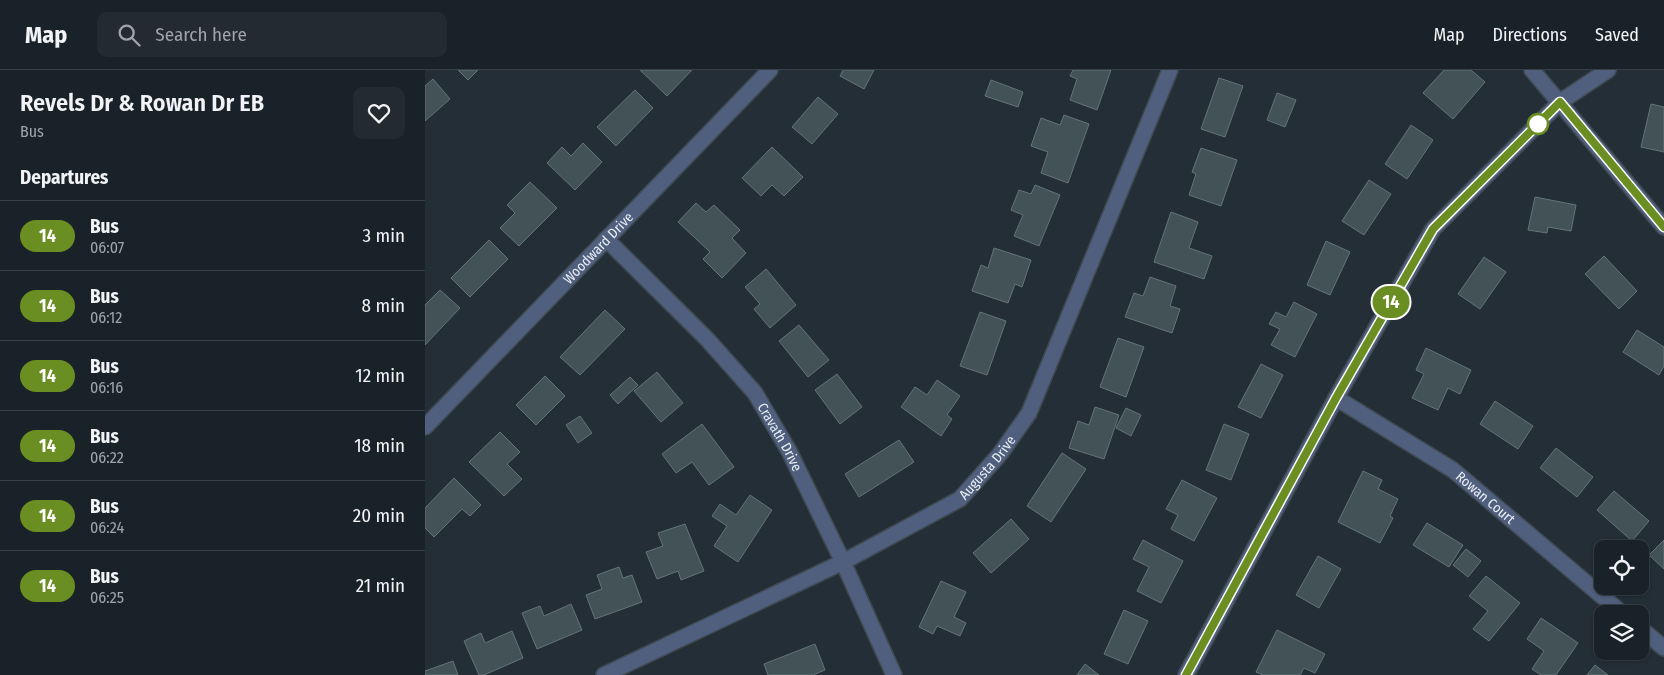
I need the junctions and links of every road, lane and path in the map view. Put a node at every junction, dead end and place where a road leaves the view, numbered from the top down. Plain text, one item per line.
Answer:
1 (770, 70) edge
2 (1170, 70) edge
3 (1532, 70) edge
4 (1609, 70) edge
5 (1560, 102) junction
6 (1664, 227) edge
7 (606, 239) junction
8 (1336, 398) junction
9 (425, 427) edge
10 (843, 562) junction
11 (1612, 605) edge
12 (1649, 636) edge
13 (1664, 648) edge
14 (604, 675) edge
15 (894, 675) edge
16 (1186, 675) edge

1 - 7 street, Woodward Drive
2 - 10 street, Augusta Drive
3 - 5 street
4 - 5 street
5 - 6 street
5 - 8 street
7 - 9 street, Woodward Drive
7 - 10 street, Cravath Drive
8 - 11 street, Rowan Court
8 - 16 street
10 - 14 street, Augusta Drive
10 - 15 street, Cravath Drive
12 - 13 street

